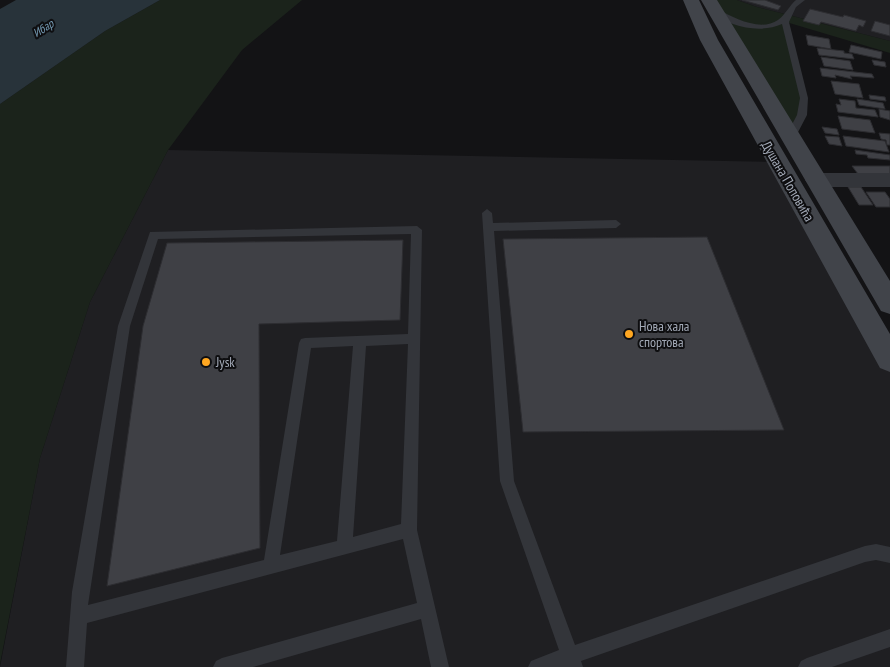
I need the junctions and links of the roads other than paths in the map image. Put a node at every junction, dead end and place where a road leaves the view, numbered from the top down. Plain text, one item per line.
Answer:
1 (690, 0) edge
2 (801, 0) edge
3 (793, 3) edge
4 (712, 6) edge
5 (787, 15) junction
6 (790, 138) junction
7 (816, 180) junction
8 (890, 180) edge
9 (616, 224) dead end
10 (890, 304) edge
11 (415, 339) junction
12 (360, 341) junction
13 (890, 360) edge
14 (409, 530) junction
15 (344, 547) junction
16 (890, 555) edge
17 (271, 565) junction
18 (426, 609) junction
19 (79, 616) junction
20 (890, 638) edge
21 (572, 662) edge
22 (75, 667) edge
23 (222, 667) edge
24 (440, 667) edge
25 (537, 667) edge
26 (807, 667) edge

1 - 13 main road, Душана Поповића
2 - 3 lane
3 - 5 lane
4 - 5 lane
4 - 6 main road, Душана Поповића
5 - 6 lane
6 - 7 main road, Душана Поповића
7 - 8 street
7 - 10 main road, Душана Поповића
9 - 21 lane
11 - 12 lane
11 - 14 lane
11 - 19 lane
12 - 15 lane
12 - 17 lane
14 - 15 lane
14 - 18 lane
15 - 17 lane
16 - 21 lane
17 - 19 lane
18 - 23 lane
18 - 24 lane
19 - 22 lane
20 - 26 lane
21 - 25 lane

